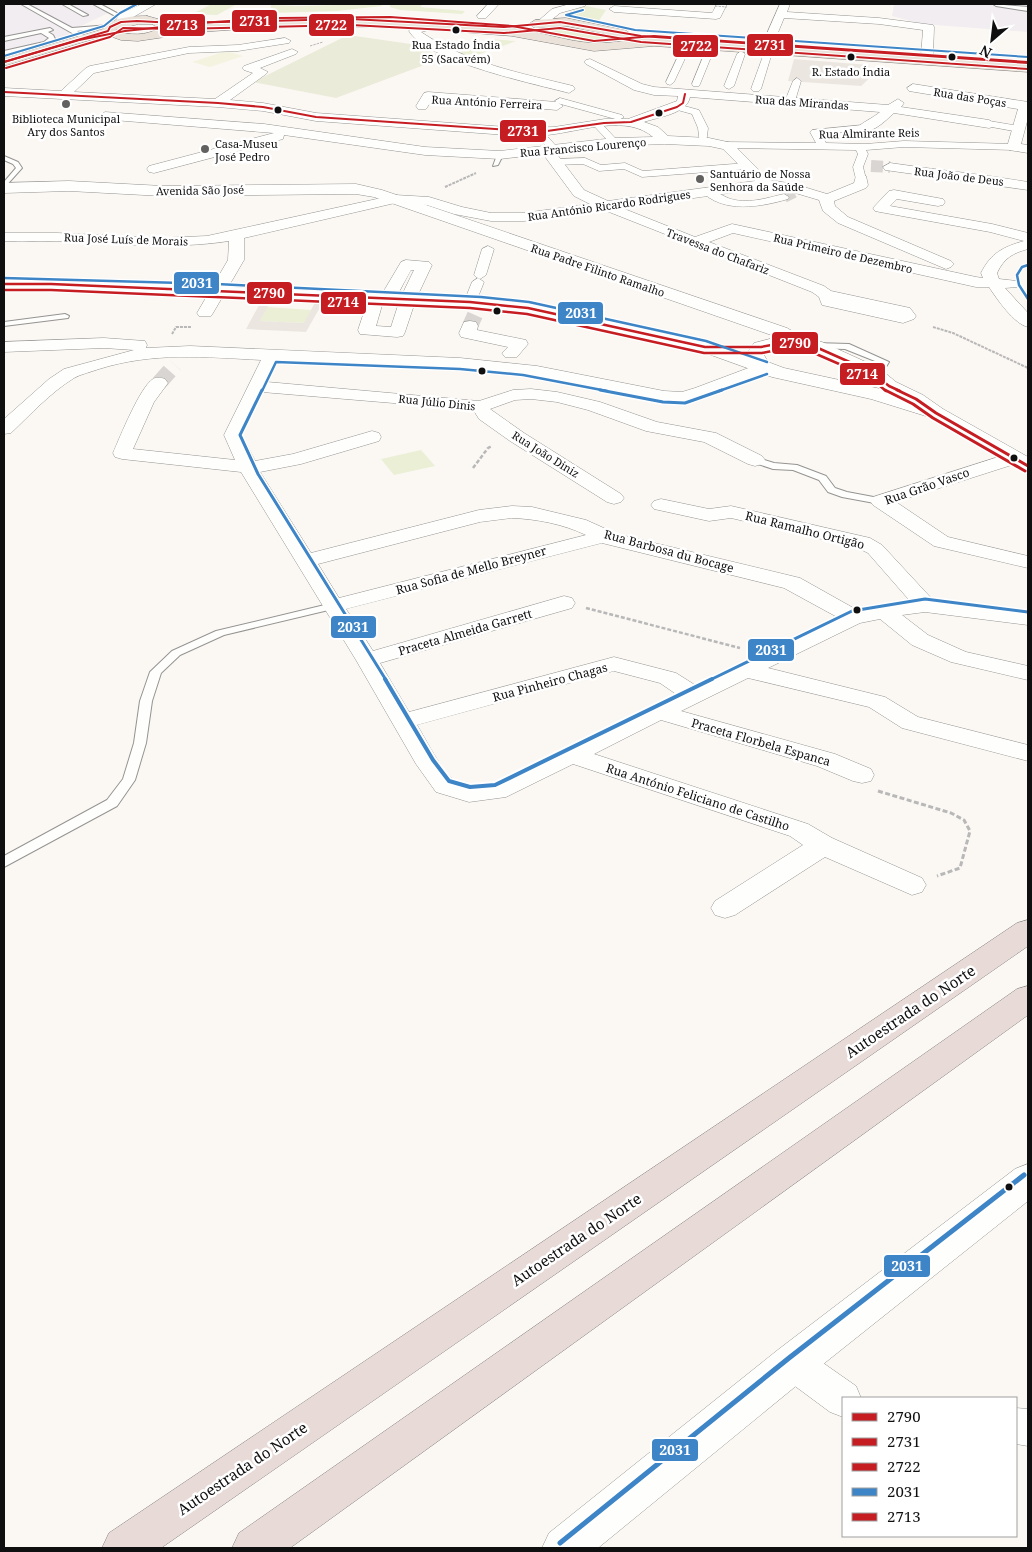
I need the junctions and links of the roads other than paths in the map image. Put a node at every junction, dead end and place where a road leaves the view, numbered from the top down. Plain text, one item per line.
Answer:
1 (24, 4) edge
2 (65, 4) edge
3 (96, 4) edge
4 (150, 4) edge
5 (494, 4) edge
6 (581, 4) edge
7 (627, 4) edge
8 (784, 4) edge
9 (996, 4) edge
10 (721, 6) edge
11 (614, 9) junction
12 (1028, 9) edge
13 (138, 10) junction
14 (555, 10) edge
15 (85, 15) dead end
16 (780, 15) junction
17 (482, 16) dead end
18 (154, 21) junction
19 (566, 22) junction
20 (116, 25) junction
21 (432, 26) junction
22 (65, 28) junction
23 (540, 28) junction
24 (591, 28) junction
25 (71, 30) junction
26 (43, 32) junction
27 (154, 34) junction
28 (126, 37) junction
29 (4, 39) edge
30 (614, 39) junction
31 (82, 40) junction
32 (285, 41) dead end
33 (594, 47) junction
34 (685, 50) dead end
35 (768, 51) junction
36 (292, 52) dead end
37 (709, 52) dead end
38 (4, 53) edge
39 (741, 54) dead end
40 (927, 56) junction
41 (907, 59) junction
42 (4, 62) edge
43 (1028, 63) edge
44 (4, 68) edge
45 (1028, 68) edge
46 (917, 79) junction
47 (797, 81) dead end
48 (670, 82) dead end
49 (696, 84) dead end
50 (729, 86) dead end
51 (756, 88) dead end
52 (4, 92) edge
53 (66, 94) junction
54 (685, 94) junction
55 (790, 101) junction
56 (218, 103) junction
57 (559, 103) junction
58 (422, 106) dead end
59 (676, 107) junction
60 (1028, 107) edge
61 (892, 109) junction
62 (307, 115) junction
63 (105, 116) dead end
64 (626, 119) junction
65 (597, 124) junction
66 (989, 124) joint
67 (434, 125) junction
68 (264, 128) junction
69 (564, 128) junction
70 (863, 128) joint
71 (1019, 129) junction
72 (540, 132) junction
73 (292, 133) junction
74 (665, 140) junction
75 (614, 142) junction
76 (703, 142) junction
77 (724, 145) junction
78 (823, 147) junction
79 (860, 147) junction
80 (1014, 148) junction
81 (1028, 149) edge
82 (425, 151) junction
83 (552, 153) junction
84 (4, 158) edge
85 (747, 166) junction
86 (890, 167) tunnel mouth
87 (154, 169) dead end
88 (864, 170) joint
89 (766, 184) junction
90 (1028, 186) edge
91 (4, 187) edge
92 (706, 191) junction
93 (784, 197) tunnel mouth
94 (826, 198) junction
95 (394, 199) junction
96 (938, 202) dead end
97 (609, 207) junction
98 (237, 235) junction
99 (4, 237) edge
100 (1028, 238) edge
101 (694, 242) junction
102 (1028, 245) edge
103 (488, 249) dead end
104 (1028, 258) edge
105 (991, 278) junction
106 (1011, 279) junction
107 (4, 284) edge
108 (217, 290) junction
109 (826, 294) dead end
110 (382, 298) junction
111 (408, 299) junction
112 (1028, 308) edge
113 (474, 311) junction
114 (205, 314) road end
115 (65, 316) dead end
116 (1028, 322) edge
117 (4, 324) edge
118 (808, 344) junction
119 (4, 347) edge
120 (511, 353) dead end
121 (183, 356) junction
122 (272, 356) junction
123 (762, 360) junction
124 (877, 377) junction
125 (159, 383) tunnel mouth
126 (256, 386) junction
127 (852, 389) junction
128 (480, 407) junction
129 (936, 413) junction
130 (8, 421) edge
131 (372, 436) dead end
132 (755, 460) joint
133 (1021, 462) edge
134 (247, 467) junction
135 (614, 498) dead end
136 (880, 501) junction
137 (661, 505) dead end
138 (610, 538) junction
139 (304, 561) junction
140 (1028, 562) edge
141 (564, 603) road end
142 (925, 605) junction
143 (333, 606) junction
144 (884, 612) junction
145 (854, 617) junction
146 (1028, 618) edge
147 (367, 660) junction
148 (746, 670) junction
149 (1028, 673) edge
150 (693, 695) junction
151 (659, 712) junction
152 (403, 721) junction
153 (1028, 754) edge
154 (571, 755) junction
155 (862, 775) road end
156 (823, 845) junction
157 (4, 862) edge
158 (912, 885) road end
159 (725, 908) dead end
160 (1028, 931) edge
161 (1028, 998) edge
162 (1028, 1180) edge
163 (793, 1363) junction
164 (842, 1398) edge
165 (124, 1548) edge
166 (254, 1548) edge
167 (564, 1548) edge

1 - 22 lane
2 - 15 lane
3 - 20 lane
4 - 13 street
5 - 17 street
6 - 14 street
7 - 11 street
8 - 16 street
9 - 12 lane
10 - 11 street
11 - 24 street
13 - 18 street
13 - 20 street
14 - 19 street
14 - 23 street
16 - 35 street
16 - 40 street
18 - 20 main road
18 - 23 main road
18 - 27 main road
19 - 23 main road
19 - 24 main road
20 - 25 lane
20 - 28 main road
20 - 31 main road
21 - 23 main road
21 - 27 main road
21 - 57 street
22 - 25 lane
22 - 26 lane
23 - 33 main road
24 - 30 main road
25 - 31 lane
26 - 29 lane
26 - 38 lane
27 - 28 main road
28 - 44 main road
30 - 33 main road
30 - 35 main road
30 - 41 main road
31 - 42 main road
32 - 53 street
33 - 54 street, Rua das Mirandas
34 - 48 street
35 - 40 main road
35 - 51 street
36 - 56 street
37 - 49 street
39 - 50 street
40 - 43 main road
41 - 45 main road
41 - 46 street
46 - 60 street, Rua das Poças
46 - 61 street
47 - 55 street
52 - 53 street
53 - 56 street
54 - 55 street, Rua das Mirandas
54 - 59 street
55 - 61 street, Rua das Mirandas
56 - 62 street
57 - 58 street, Rua António Ferreira
57 - 64 street
57 - 69 street
59 - 64 street
59 - 76 street
60 - 71 street
61 - 66 street, Rua das Mirandas
61 - 70 street
62 - 67 street
62 - 68 street
63 - 68 street, Rua Francisco Lourenço
64 - 65 street
64 - 74 street
65 - 69 street
65 - 75 street
66 - 71 street, Rua das Mirandas
67 - 72 street
67 - 82 street
68 - 73 street, Rua Francisco Lourenço
69 - 72 street
70 - 78 street
71 - 80 street
72 - 83 street
73 - 82 street, Rua Francisco Lourenço
73 - 87 street
74 - 75 street, Rua Francisco Lourenço
74 - 76 street, Rua Francisco Lourenço
75 - 83 street, Rua Francisco Lourenço
76 - 77 street, Rua Francisco Lourenço
77 - 78 street, Rua Almirante Reis
77 - 85 street
78 - 79 street, Rua Almirante Reis
79 - 80 street, Rua Almirante Reis
79 - 88 street
80 - 81 street
82 - 83 street, Rua Francisco Lourenço
83 - 85 street
83 - 97 street, Travessa do Chafariz
84 - 91 lane
85 - 89 street
86 - 90 street, Rua João de Deus
88 - 94 street
89 - 92 street, Rua António Ricardo Rodrigues
89 - 94 street, Rua António Ricardo Rodrigues
91 - 95 street, Avenida São José
92 - 93 street
92 - 97 street, Rua António Ricardo Rodrigues
94 - 105 street
95 - 97 street, Rua António Ricardo Rodrigues
95 - 98 street, Rua José Luís de Morais
95 - 118 street, Rua Padre Filinto Ramalho
96 - 100 street
97 - 101 street, Travessa do Chafariz
98 - 99 street, Rua José Luís de Morais
98 - 108 street
101 - 105 street, Rua Primeiro de Dezembro
101 - 109 street, Travessa do Chafariz
102 - 105 street
103 - 113 street
104 - 106 street
105 - 106 street
105 - 116 street
106 - 112 street
107 - 108 street
108 - 110 street
108 - 114 street
110 - 111 street
110 - 111 street
110 - 111 street
111 - 113 street
113 - 120 street
113 - 123 street
115 - 117 lane
118 - 123 street
118 - 124 street, Rua Padre Filinto Ramalho
119 - 121 street
121 - 122 street
121 - 130 street
122 - 123 street
122 - 126 street
123 - 127 street
124 - 127 street
124 - 129 street, Rua Padre Filinto Ramalho
125 - 134 street
126 - 128 street, Rua Júlio Dinis
126 - 134 street
127 - 129 street
128 - 132 street, Rua Júlio Dinis
128 - 135 street, Rua João Diniz
129 - 133 street
131 - 134 street
132 - 136 lane
133 - 136 street, Rua Grão Vasco
134 - 139 street
136 - 140 street, Rua Grão Vasco
137 - 142 street, Rua Ramalho Ortigão
138 - 139 street, Rua Barbosa du Bocage
138 - 143 street, Rua Sofia de Mello Breyner
138 - 145 street, Rua Barbosa du Bocage
139 - 143 street
141 - 147 street, Praceta Almeida Garrett
142 - 144 street
142 - 146 street
143 - 147 street
143 - 157 lane
144 - 145 street
144 - 149 street
145 - 148 street
147 - 152 street
148 - 150 street
148 - 153 street
150 - 151 street
150 - 152 street, Rua Pinheiro Chagas
151 - 154 street
151 - 155 street, Praceta Florbela Espanca
152 - 154 street
154 - 156 street, Rua António Feliciano de Castilho
156 - 158 street, Rua António Feliciano de Castilho
156 - 159 street
160 - 165 highway, Autoestrada do Norte
161 - 166 highway
162 - 163 street
163 - 164 street
163 - 167 street

